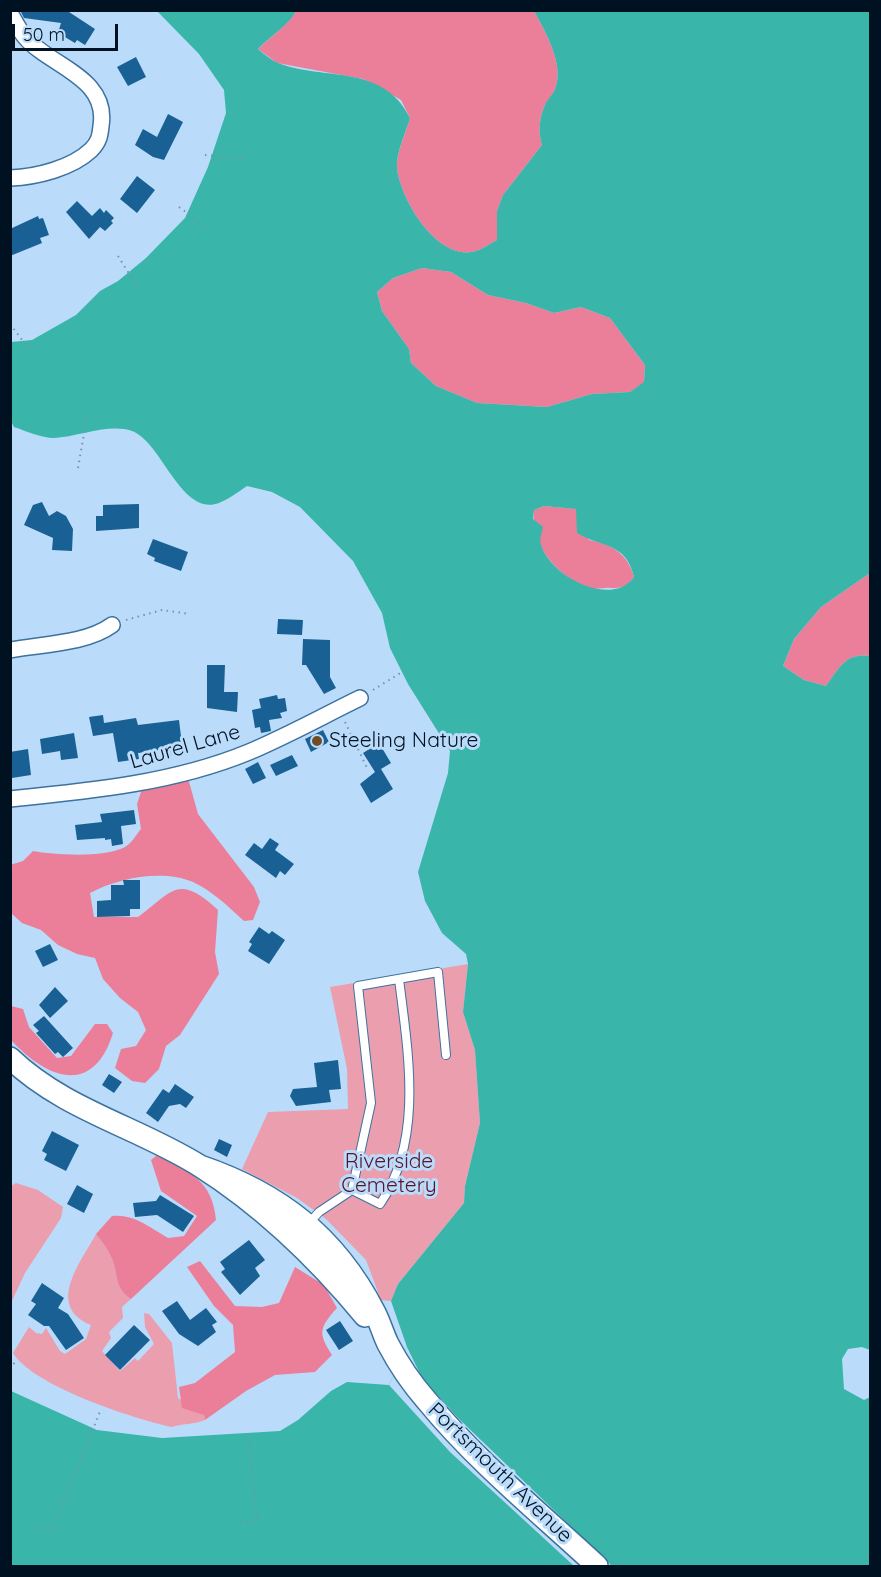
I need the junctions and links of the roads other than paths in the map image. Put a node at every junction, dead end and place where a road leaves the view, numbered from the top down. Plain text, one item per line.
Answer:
1 (10, 13) edge
2 (10, 178) edge
3 (112, 625) road end
4 (10, 650) edge
5 (360, 698) road end
6 (10, 799) edge
7 (399, 979) junction
8 (446, 1055) dead end
9 (10, 1058) edge
10 (200, 1166) junction
11 (352, 1190) junction
12 (308, 1224) junction
13 (389, 1345) junction
14 (597, 1566) edge

1 - 2 street
3 - 4 street
5 - 6 street, Laurel Lane
7 - 8 lane
7 - 11 lane
7 - 11 lane
9 - 10 main road, Portsmouth Avenue
10 - 12 main road, Portsmouth Avenue
10 - 13 main road, Portsmouth Avenue
11 - 12 lane
12 - 13 main road, Portsmouth Avenue
13 - 14 main road, Portsmouth Avenue

